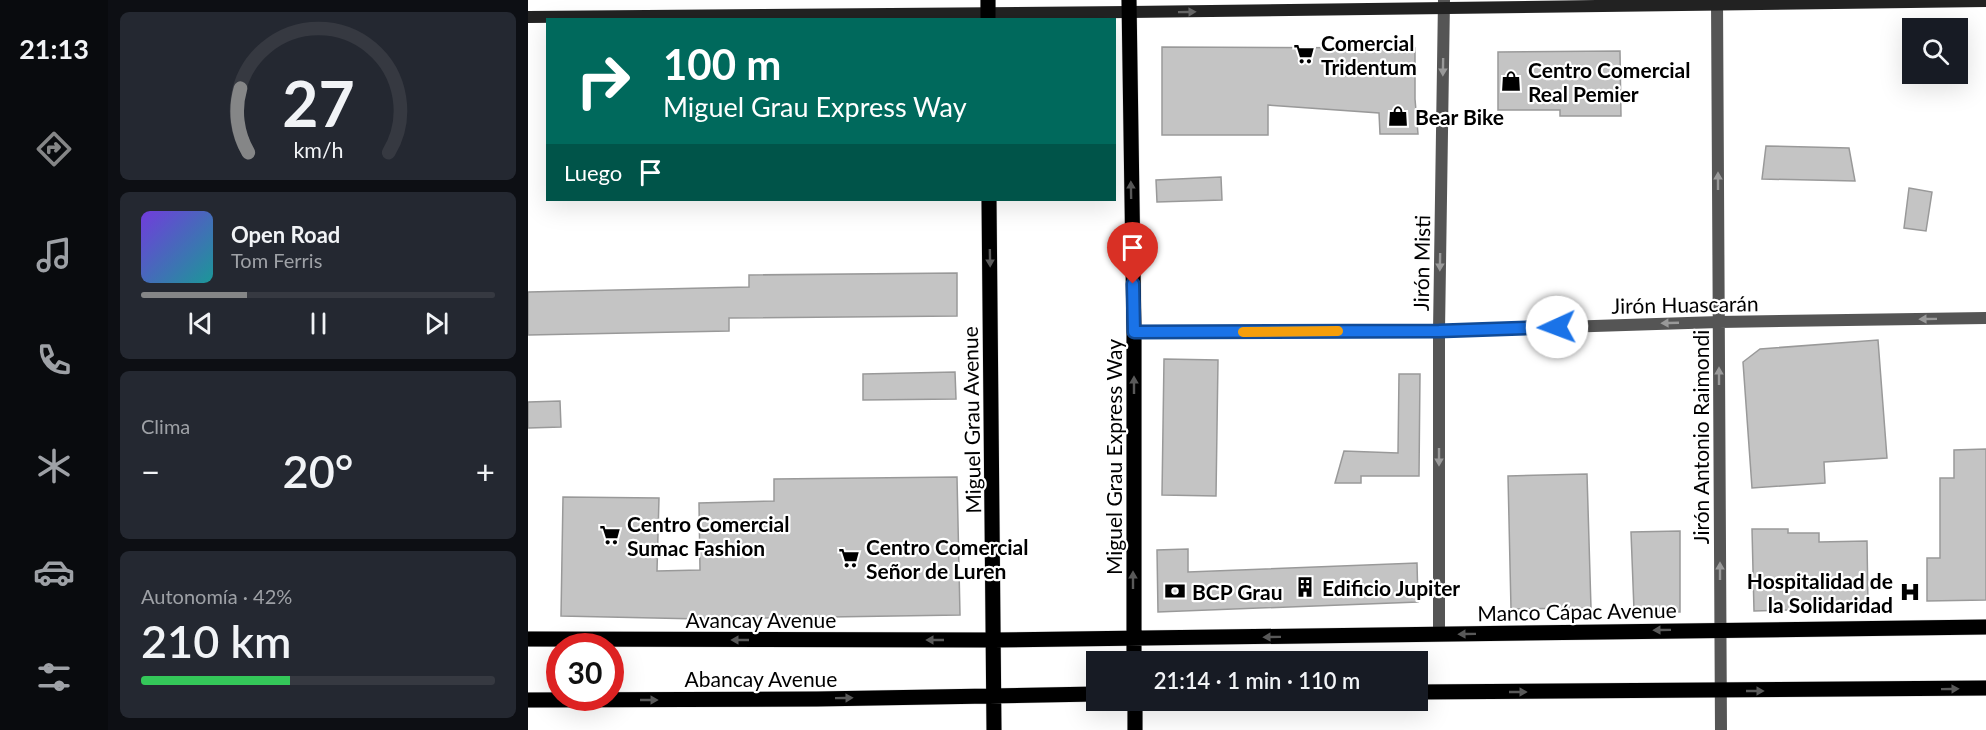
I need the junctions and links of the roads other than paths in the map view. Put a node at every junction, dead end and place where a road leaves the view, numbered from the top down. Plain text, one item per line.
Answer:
1 (1986, 1) edge
2 (1717, 2) edge
3 (1444, 4) edge
4 (1129, 6) edge
5 (991, 11) edge
6 (528, 16) edge
7 (990, 201) edge
8 (1986, 318) edge
9 (1719, 322) junction
10 (1439, 331) junction
11 (1134, 332) junction
12 (1986, 627) edge
13 (1721, 630) junction
14 (1439, 634) junction
15 (1134, 638) junction
16 (528, 639) edge
17 (1104, 639) joint
18 (999, 640) junction
19 (1134, 651) edge
20 (1986, 688) edge
21 (1721, 691) junction
22 (1428, 692) edge
23 (1086, 694) edge
24 (1000, 695) junction
25 (528, 700) edge
26 (1135, 711) edge
27 (994, 730) edge
28 (1135, 730) edge
29 (1721, 730) edge

1 - 2 street
2 - 3 street
9 -> 2 street, Jirón Antonio Raimondi
4 -> 3 street
3 -> 10 street, Jirón Misti
4 - 5 street
11 -> 4 main road, Miguel Grau Express Way
5 - 6 street
7 -> 18 main road, Miguel Grau Avenue
8 -> 9 street, Jirón Huascarán
9 -> 10 street, Jirón Huascarán
13 -> 9 street, Jirón Antonio Raimondi
10 - 11 street, Jirón Huascarán
10 -> 14 street, Jirón Misti
15 -> 11 main road, Miguel Grau Express Way
12 - 13 main road, Manco Cápac Avenue
13 -> 14 main road, Manco Cápac Avenue
13 - 21 street, Jirón Antonio Raimondi
14 -> 15 main road, Manco Cápac Avenue
15 - 17 main road, Manco Cápac Avenue
15 - 19 main road, Miguel Grau Express Way
18 -> 16 main road, Avancay Avenue
17 - 18 main road, Avancay Avenue
18 - 24 main road, Miguel Grau Avenue
21 -> 20 main road
22 -> 21 main road
21 - 29 street, Jirón Antonio Raimondi
23 - 24 main road, Abancay Avenue
25 -> 24 main road, Abancay Avenue
24 - 27 main road
26 - 28 main road

